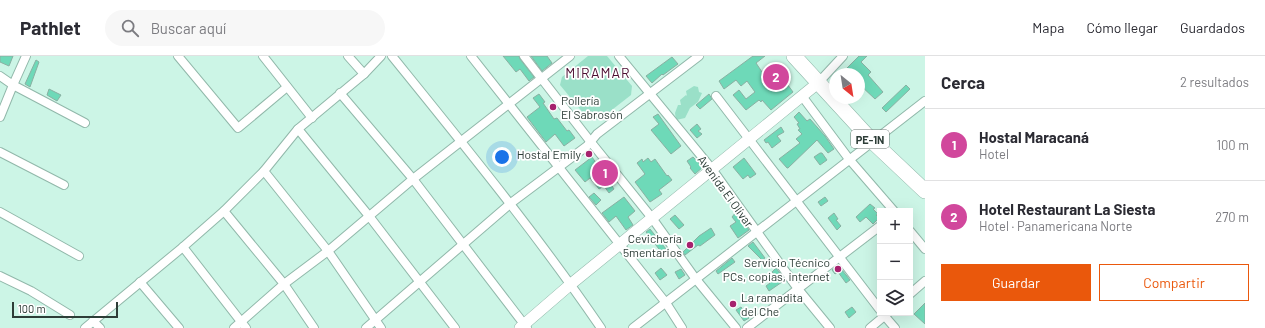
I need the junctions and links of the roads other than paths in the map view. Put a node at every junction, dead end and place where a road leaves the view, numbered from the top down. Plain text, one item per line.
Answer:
1 (26, 56) edge
2 (178, 56) edge
3 (263, 56) edge
4 (348, 56) edge
5 (381, 56) edge
6 (392, 56) edge
7 (471, 56) edge
8 (524, 56) edge
9 (570, 56) edge
10 (619, 56) edge
11 (699, 56) edge
12 (794, 56) edge
13 (843, 56) edge
14 (688, 59) edge
15 (364, 74) junction
16 (0, 76) edge
17 (542, 79) junction
18 (818, 83) junction
19 (13, 85) junction
20 (287, 87) junction
21 (340, 93) junction
22 (650, 94) junction
23 (716, 96) dead end
24 (802, 96) junction
25 (925, 101) edge
26 (510, 104) junction
27 (0, 117) edge
28 (312, 118) junction
29 (85, 122) dead end
30 (298, 129) junction
31 (749, 139) junction
32 (462, 141) junction
33 (590, 141) junction
34 (872, 141) junction
35 (0, 152) edge
36 (849, 159) junction
37 (559, 167) junction
38 (712, 170) junction
39 (264, 171) junction
40 (413, 179) junction
41 (64, 185) dead end
42 (925, 191) edge
43 (796, 200) junction
44 (511, 203) junction
45 (891, 208) edge
46 (224, 211) junction
47 (0, 212) edge
48 (369, 216) junction
49 (652, 218) junction
50 (877, 228) edge
51 (756, 231) junction
52 (913, 235) edge
53 (619, 244) junction
54 (463, 245) junction
55 (183, 247) junction
56 (925, 249) edge
57 (328, 251) junction
58 (79, 256) dead end
59 (839, 257) junction
60 (0, 276) edge
61 (695, 278) junction
62 (925, 280) edge
63 (140, 282) junction
64 (420, 282) junction
65 (284, 284) junction
66 (571, 284) junction
67 (798, 289) junction
68 (913, 291) edge
69 (666, 303) junction
70 (877, 304) edge
71 (70, 315) dead end
72 (881, 316) edge
73 (886, 316) edge
74 (93, 321) junction
75 (375, 321) junction
76 (244, 325) edge
77 (524, 327) edge
78 (85, 328) edge
79 (100, 328) edge
80 (179, 328) edge
81 (234, 328) edge
82 (314, 328) edge
83 (366, 328) edge
84 (381, 328) edge
85 (455, 328) edge
86 (601, 328) edge
87 (633, 328) edge
88 (682, 328) edge
89 (736, 328) edge
90 (748, 328) edge
91 (830, 328) edge
92 (870, 328) edge
93 (895, 328) edge

1 - 19 street
2 - 20 street
3 - 20 street
4 - 15 street
5 - 15 street
6 - 32 street
7 - 26 street
8 - 17 street
9 - 17 street
10 - 22 street, Avenida El Olivar
11 - 14 street
12 - 18 highway, PE-1N
13 - 18 street
14 - 22 street
15 - 21 street
16 - 19 street
17 - 26 street
17 - 33 street
18 - 24 street
18 - 34 highway, PE-1N
19 - 27 street
19 - 29 street
20 - 28 street
21 - 28 street
21 - 40 street
22 - 33 street
22 - 38 street, Avenida El Olivar
23 - 31 street
24 - 31 street
24 - 36 street
25 - 34 street
26 - 32 street
26 - 37 street
28 - 30 street
30 - 39 street
30 - 48 street
31 - 38 street
31 - 43 street
32 - 40 street
32 - 44 street
33 - 37 street
33 - 49 street
34 - 36 street
34 - 42 highway, PE-1N
35 - 41 street
36 - 43 street
36 - 45 street
37 - 44 street
37 - 53 street
38 - 49 street
38 - 51 street, Avenida El Olivar
39 - 46 street
39 - 57 street
40 - 48 street
40 - 54 street
43 - 51 street
43 - 59 street
44 - 54 street
44 - 66 street
46 - 55 street
46 - 65 street
47 - 58 street
48 - 57 street
48 - 64 street
49 - 53 street
49 - 61 street
50 - 59 street
51 - 61 street
51 - 67 street, Avenida El Olivar
52 - 56 street
53 - 66 street
53 - 69 street
54 - 64 street
54 - 77 street
55 - 63 street
55 - 76 street
57 - 65 street
57 - 75 street
59 - 67 street
59 - 70 street
60 - 71 street
61 - 69 street
61 - 89 street
62 - 68 street
63 - 74 street
63 - 80 street
64 - 75 street
64 - 85 street
65 - 76 street
65 - 82 street
66 - 77 street
66 - 86 street
67 - 90 street
67 - 91 street, Avenida El Olivar
69 - 87 street
69 - 88 street
72 - 92 street
73 - 93 street
74 - 78 street
74 - 79 street
75 - 83 street
75 - 84 street
76 - 81 street

